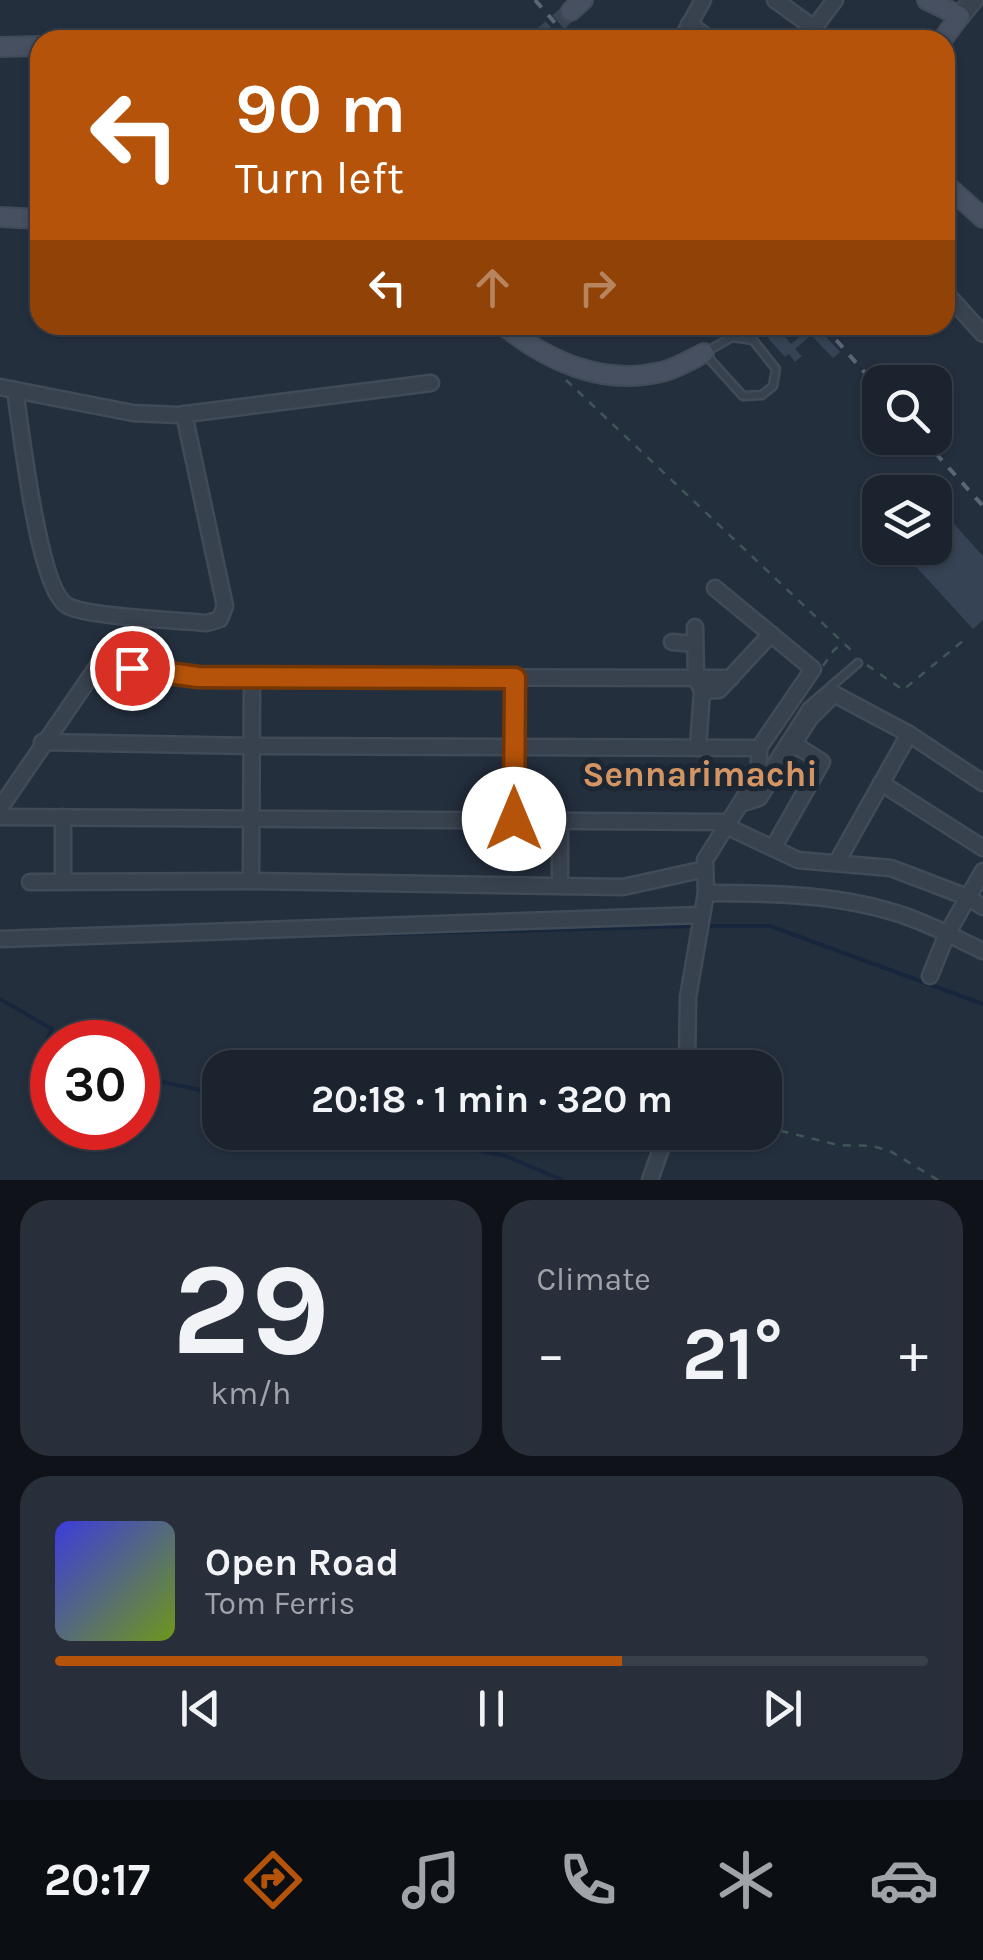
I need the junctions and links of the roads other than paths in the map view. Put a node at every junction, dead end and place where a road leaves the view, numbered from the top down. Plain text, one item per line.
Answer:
1 (703, 0) edge
2 (774, 0) edge
3 (835, 0) edge
4 (927, 0) edge
5 (973, 0) edge
6 (960, 16) junction
7 (689, 24) junction
8 (686, 30) edge
9 (698, 30) edge
10 (806, 30) edge
11 (813, 30) edge
12 (950, 30) edge
13 (30, 46) edge
14 (0, 47) edge
15 (955, 193) edge
16 (0, 217) edge
17 (30, 218) edge
18 (983, 218) edge
19 (955, 303) edge
20 (983, 334) edge
21 (515, 335) edge
22 (704, 354) junction
23 (432, 383) dead end
24 (8, 388) edge
25 (184, 414) junction
26 (715, 588) dead end
27 (695, 627) dead end
28 (771, 634) junction
29 (672, 642) dead end
30 (695, 644) junction
31 (858, 664) dead end
32 (252, 677) junction
33 (515, 678) junction
34 (699, 684) junction
35 (908, 734) junction
36 (42, 742) junction
37 (794, 744) junction
38 (252, 746) junction
39 (515, 746) junction
40 (698, 748) junction
41 (759, 748) junction
42 (983, 782) edge
43 (881, 783) junction
44 (743, 803) junction
45 (0, 808) edge
46 (0, 817) edge
47 (63, 817) junction
48 (251, 818) junction
49 (514, 819) junction
50 (560, 819) junction
51 (727, 824) junction
52 (774, 848) junction
53 (983, 848) edge
54 (837, 862) junction
55 (705, 869) junction
56 (983, 872) edge
57 (62, 880) junction
58 (251, 881) junction
59 (30, 882) dead end
60 (560, 884) junction
61 (706, 893) junction
62 (966, 897) junction
63 (983, 907) edge
64 (700, 915) junction
65 (947, 934) junction
66 (0, 938) edge
67 (983, 951) edge
68 (930, 976) dead end
69 (687, 1050) edge
70 (661, 1150) edge
71 (650, 1180) edge

1 - 7 street
2 - 10 street
3 - 11 street
4 - 6 main road
5 - 6 street
6 - 12 main road
7 - 8 street
7 - 9 street
13 - 14 main road
15 - 18 main road
16 - 17 main road
19 - 20 street
21 - 22 main road
22 - 22 lane
23 - 25 street
24 - 25 street
24 - 25 street
26 - 28 street
27 - 30 street
28 - 34 street
28 - 41 street
29 - 30 street
30 - 34 street
31 - 44 lane
32 - 33 street
32 - 36 street
32 - 38 street
33 - 34 street
33 - 39 street
34 - 40 street
35 - 37 street
35 - 42 street
35 - 43 street
36 - 38 street
36 - 45 street
37 - 44 street
37 - 52 street
38 - 39 street
38 - 48 street
39 - 40 street
39 - 49 street
40 - 41 street
41 - 44 street
43 - 53 street
43 - 54 street
44 - 51 street
46 - 47 street
47 - 48 street
47 - 57 street
48 - 49 street
48 - 58 street
49 - 50 street
50 - 51 street
50 - 60 street
51 - 52 street
51 - 55 street
52 - 54 street
54 - 62 street
55 - 60 street
55 - 61 street
56 - 62 street
57 - 58 street
57 - 59 street
58 - 60 street
61 - 64 street
61 - 65 street
62 - 63 street
62 - 65 street
64 - 66 street
64 - 69 street
65 - 67 street
65 - 68 street
70 - 71 street

